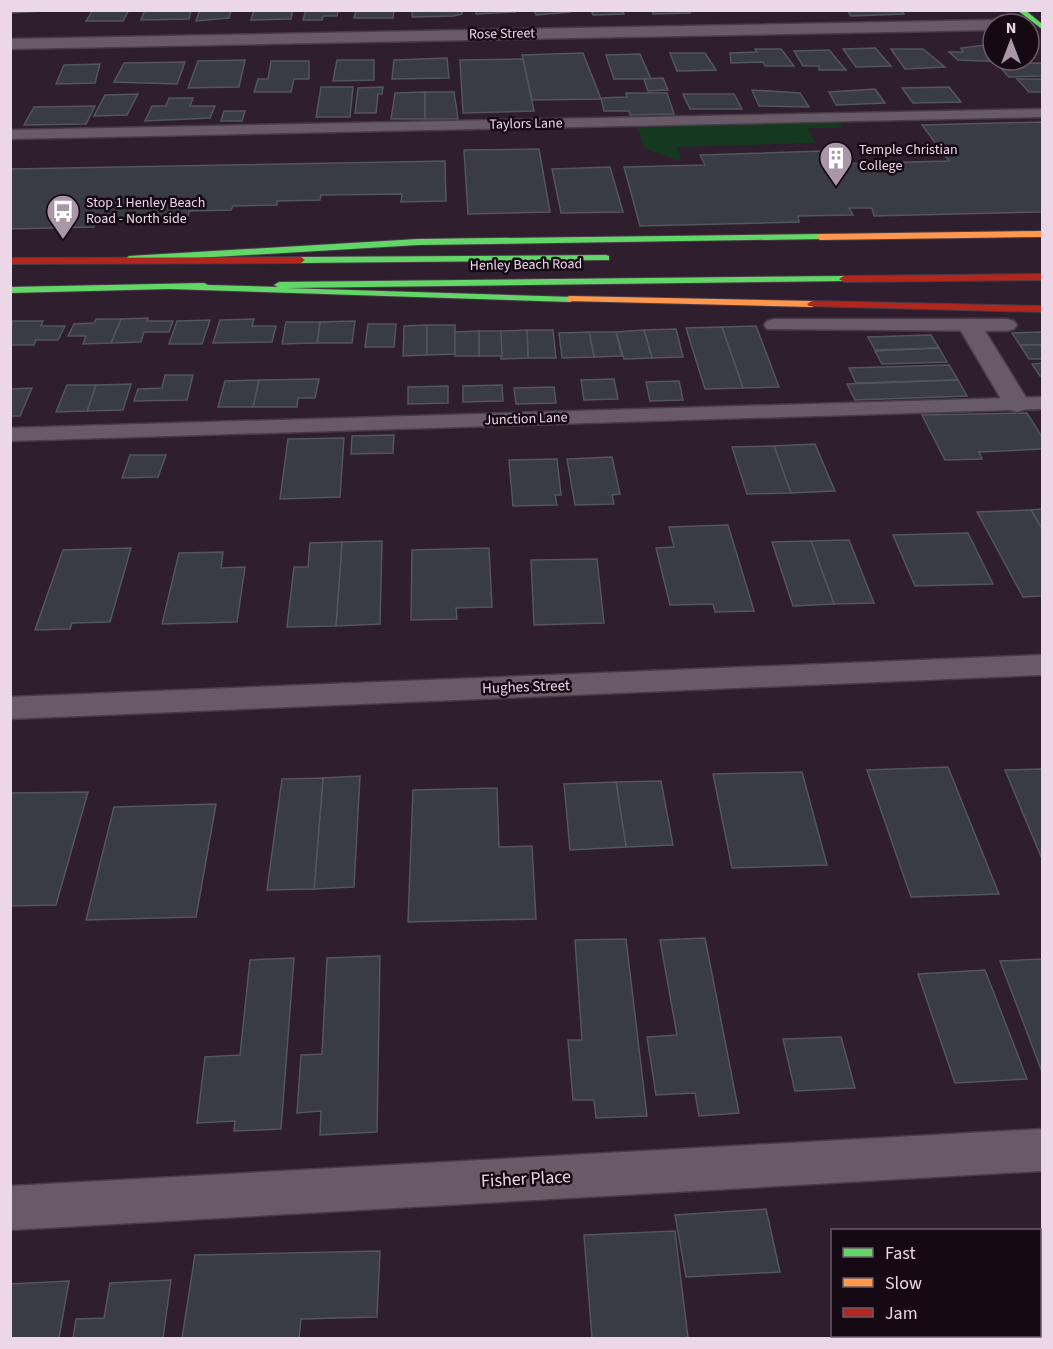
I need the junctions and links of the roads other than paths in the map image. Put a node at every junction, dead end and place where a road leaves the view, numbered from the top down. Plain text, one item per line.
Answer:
1 (981, 25) edge
2 (10, 44) edge
3 (1042, 113) edge
4 (10, 135) edge
5 (1042, 234) edge
6 (619, 258) dead end
7 (129, 259) junction
8 (10, 261) edge
9 (1042, 277) edge
10 (170, 287) junction
11 (10, 290) edge
12 (1042, 309) edge
13 (774, 325) dead end
14 (1007, 325) dead end
15 (970, 326) junction
16 (1042, 403) edge
17 (1017, 404) junction
18 (10, 435) edge
19 (1042, 665) edge
20 (10, 708) edge
21 (1042, 1150) edge
22 (10, 1208) edge

1 - 2 street, Rose Street
3 - 4 lane, Taylors Lane
5 - 7 main road
6 - 7 main road, Henley Beach Road
7 - 8 main road, Henley Beach Road
9 - 10 main road, Henley Beach Road
10 - 11 main road, Henley Beach Road
10 - 12 main road
13 - 15 lane
14 - 15 lane
15 - 17 street
16 - 17 lane, Junction Lane
17 - 18 lane, Junction Lane
19 - 20 street, Hughes Street
21 - 22 street, Fisher Place

